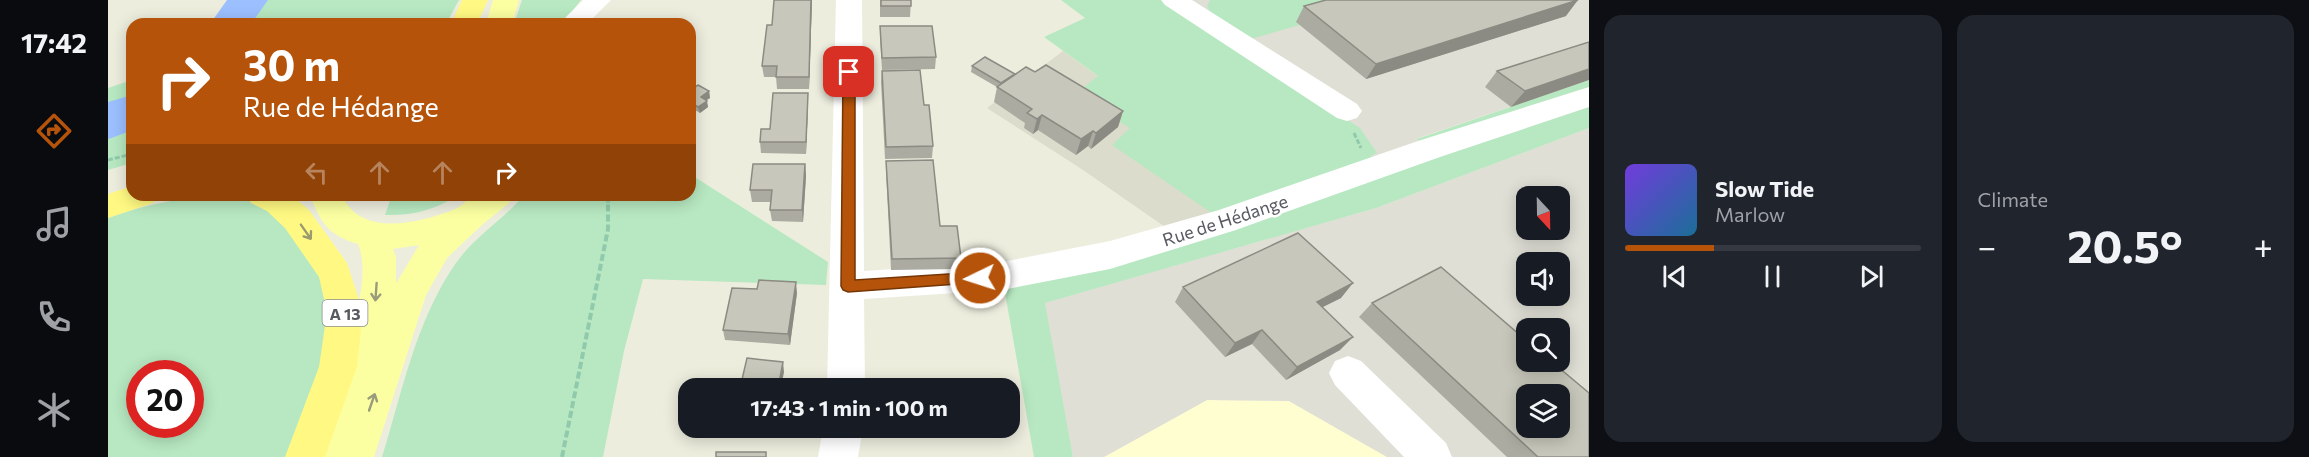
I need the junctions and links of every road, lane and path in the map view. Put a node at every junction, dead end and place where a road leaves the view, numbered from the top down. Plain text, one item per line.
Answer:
1 (475, 0) edge
2 (485, 0) edge
3 (506, 0) edge
4 (598, 0) edge
5 (849, 0) edge
6 (1174, 0) edge
7 (467, 18) edge
8 (478, 18) edge
9 (501, 18) edge
10 (578, 18) edge
11 (1589, 97) edge
12 (1347, 111) dead end
13 (126, 156) edge
14 (108, 160) edge
15 (126, 177) edge
16 (108, 182) edge
17 (126, 200) edge
18 (276, 201) edge
19 (327, 201) edge
20 (608, 201) edge
21 (484, 205) edge
22 (108, 206) edge
23 (371, 235) junction
24 (848, 286) junction
25 (1348, 373) dead end
26 (846, 378) edge
27 (841, 438) edge
28 (305, 457) edge
29 (321, 457) edge
30 (354, 457) edge
31 (562, 457) edge
32 (838, 457) edge
33 (1432, 457) edge

1 - 7 highway
2 - 8 main road
3 - 9 main road
4 - 10 street
5 - 24 street
6 - 12 street
11 - 24 street, Rue de Hédange
13 - 14 path
15 - 16 highway
17 - 22 highway
18 -> 28 highway, A 13
19 - 23 main road
20 - 31 path
21 - 23 main road
30 -> 21 main road
23 -> 29 main road
24 - 26 street
25 - 33 street
27 - 32 street

